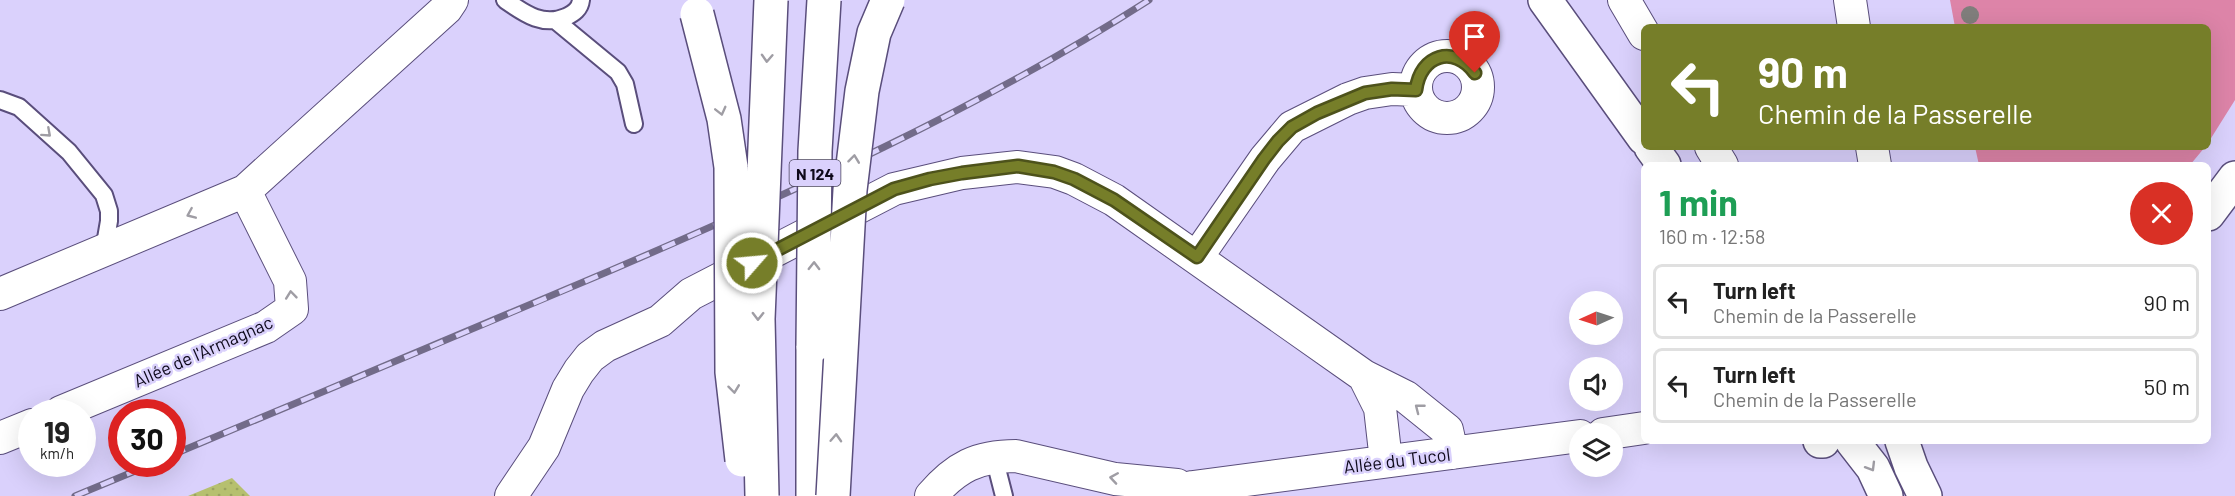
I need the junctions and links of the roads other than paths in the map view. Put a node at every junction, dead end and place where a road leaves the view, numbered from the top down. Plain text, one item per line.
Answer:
1 (452, 0) edge
2 (505, 0) edge
3 (581, 0) edge
4 (694, 0) edge
5 (771, 0) edge
6 (824, 0) edge
7 (888, 0) edge
8 (1545, 0) edge
9 (1624, 0) edge
10 (1850, 0) edge
11 (555, 20) junction
12 (1854, 24) edge
13 (1641, 29) edge
14 (1416, 90) dead end
15 (0, 100) edge
16 (634, 124) dead end
17 (1641, 134) edge
18 (2235, 178) edge
19 (245, 191) junction
20 (2211, 210) edge
21 (104, 250) junction
22 (1197, 257) junction
23 (0, 294) edge
24 (1364, 376) junction
25 (92, 399) edge
26 (1641, 428) edge
27 (18, 431) edge
28 (1623, 431) edge
29 (1569, 437) edge
30 (0, 438) edge
31 (1854, 444) edge
32 (1903, 444) edge
33 (1452, 453) junction
34 (994, 457) junction
35 (1386, 461) junction
36 (1193, 487) junction
37 (1230, 489) edge
38 (512, 496) edge
39 (746, 496) edge
40 (762, 496) edge
41 (813, 496) edge
42 (832, 496) edge
43 (931, 496) edge
44 (1004, 496) edge
45 (1150, 496) edge
46 (1886, 496) edge
47 (1925, 496) edge

1 - 19 street
2 - 11 lane
3 - 11 lane
4 -> 39 main road, bridge
5 -> 40 main road, N 124, bridge
41 -> 6 main road, N 124, bridge
42 -> 7 main road, bridge
8 - 17 main road
9 - 13 street
10 - 12 street
11 - 16 lane
14 - 22 street
15 -> 21 lane
18 - 20 main road
19 -> 21 street
25 -> 19 street, Allée de l'Armagnac
21 - 23 street
22 - 24 street
22 - 38 street
33 -> 24 street
24 - 35 street
26 - 28 street
27 - 30 street
29 - 33 street, Allée du Tucol
31 -> 46 main road
32 - 47 main road
33 - 35 street, Allée du Tucol
36 -> 34 street
34 - 43 street
34 - 44 lane
35 - 37 street, Allée du Tucol
36 - 37 street, Allée du Tucol
36 - 45 street

